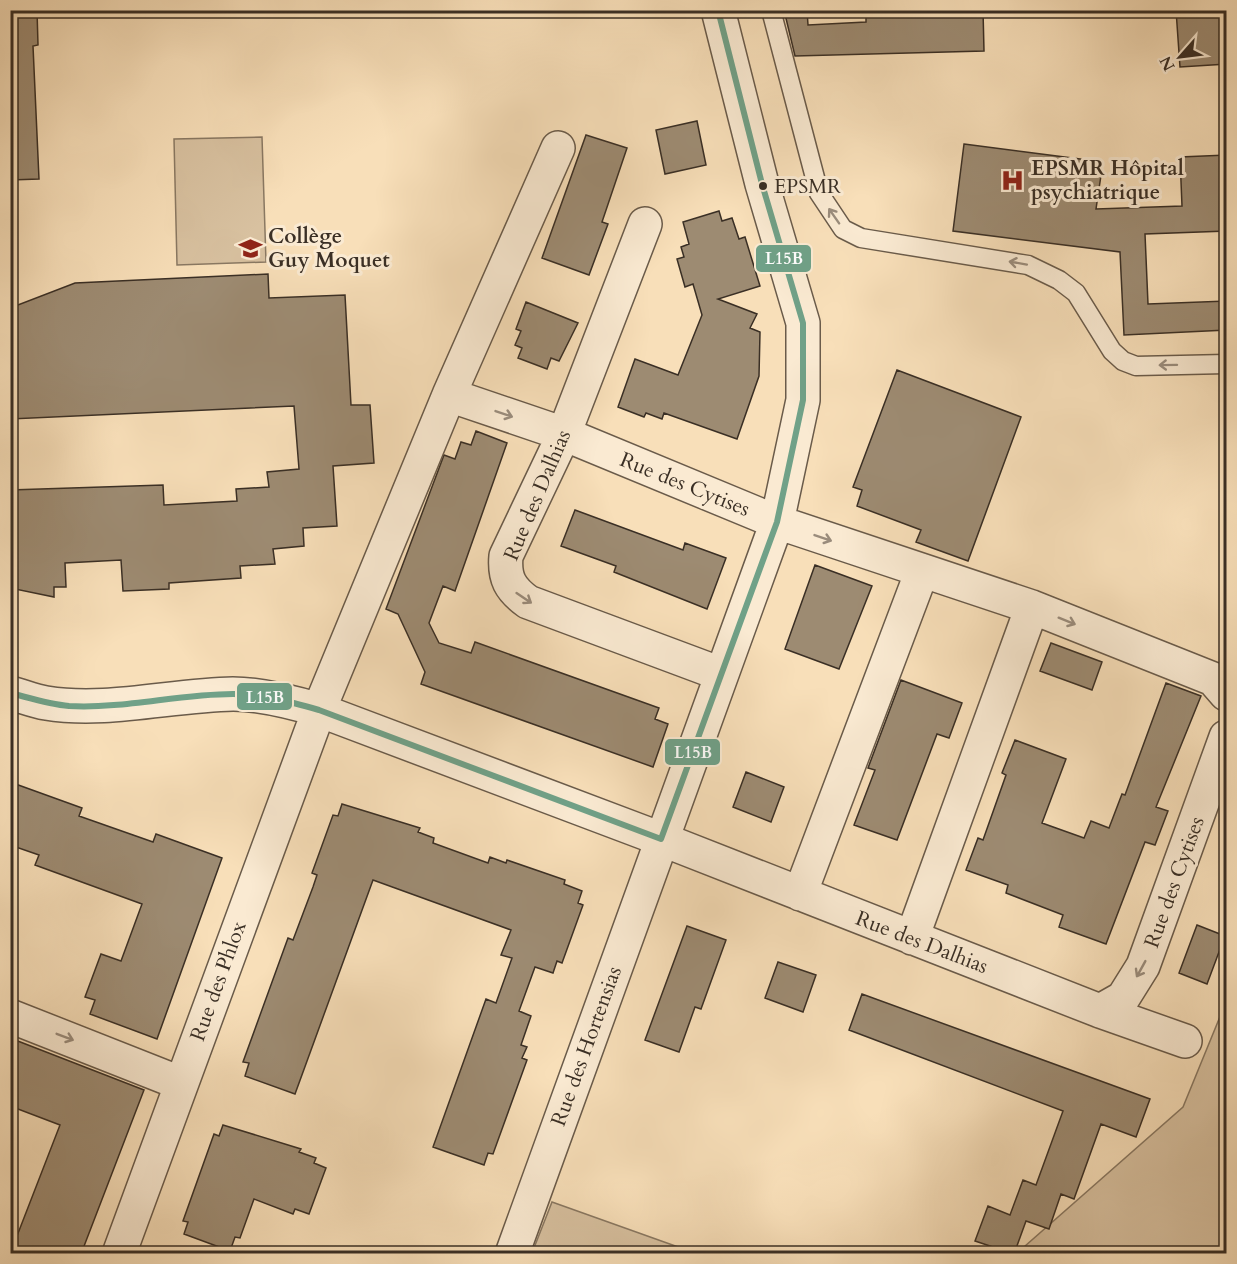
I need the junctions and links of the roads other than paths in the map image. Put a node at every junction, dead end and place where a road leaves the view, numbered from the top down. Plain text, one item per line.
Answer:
1 (718, 10) edge
2 (771, 10) edge
3 (558, 148) dead end
4 (645, 224) dead end
5 (1227, 364) edge
6 (449, 395) junction
7 (564, 434) junction
8 (777, 522) junction
9 (922, 571) junction
10 (1032, 607) junction
11 (721, 674) junction
12 (10, 693) edge
13 (1227, 694) edge
14 (319, 710) junction
15 (1227, 737) edge
16 (661, 839) junction
17 (800, 894) junction
18 (912, 938) junction
19 (1100, 1011) junction
20 (10, 1016) edge
21 (1185, 1041) dead end
22 (180, 1083) junction
23 (119, 1254) edge
24 (512, 1254) edge

1 - 8 street
5 -> 2 lane
3 - 6 street, Rue des Phlox
4 - 7 street, Rue des Dalhias
6 -> 7 street, Rue des Cytises
6 - 14 street, Rue des Phlox
7 - 8 street, Rue des Cytises
7 -> 11 street, Rue des Dalhias
8 -> 9 street, Rue des Cytises
8 - 11 street
9 - 10 street, Rue des Cytises
9 - 17 street
10 -> 13 street, Rue des Cytises
10 - 18 street
11 - 16 street
12 - 14 street, Rue des Dalhias
14 - 16 street, Rue des Dalhias
14 - 22 street, Rue des Phlox
15 -> 19 street, Rue des Cytises
16 - 17 street, Rue des Dalhias
16 - 24 street, Rue des Hortensias
17 - 18 street, Rue des Dalhias
18 - 19 street, Rue des Dalhias
19 - 21 street, Rue des Dalhias
20 -> 22 street
22 - 23 street, Rue des Phlox

